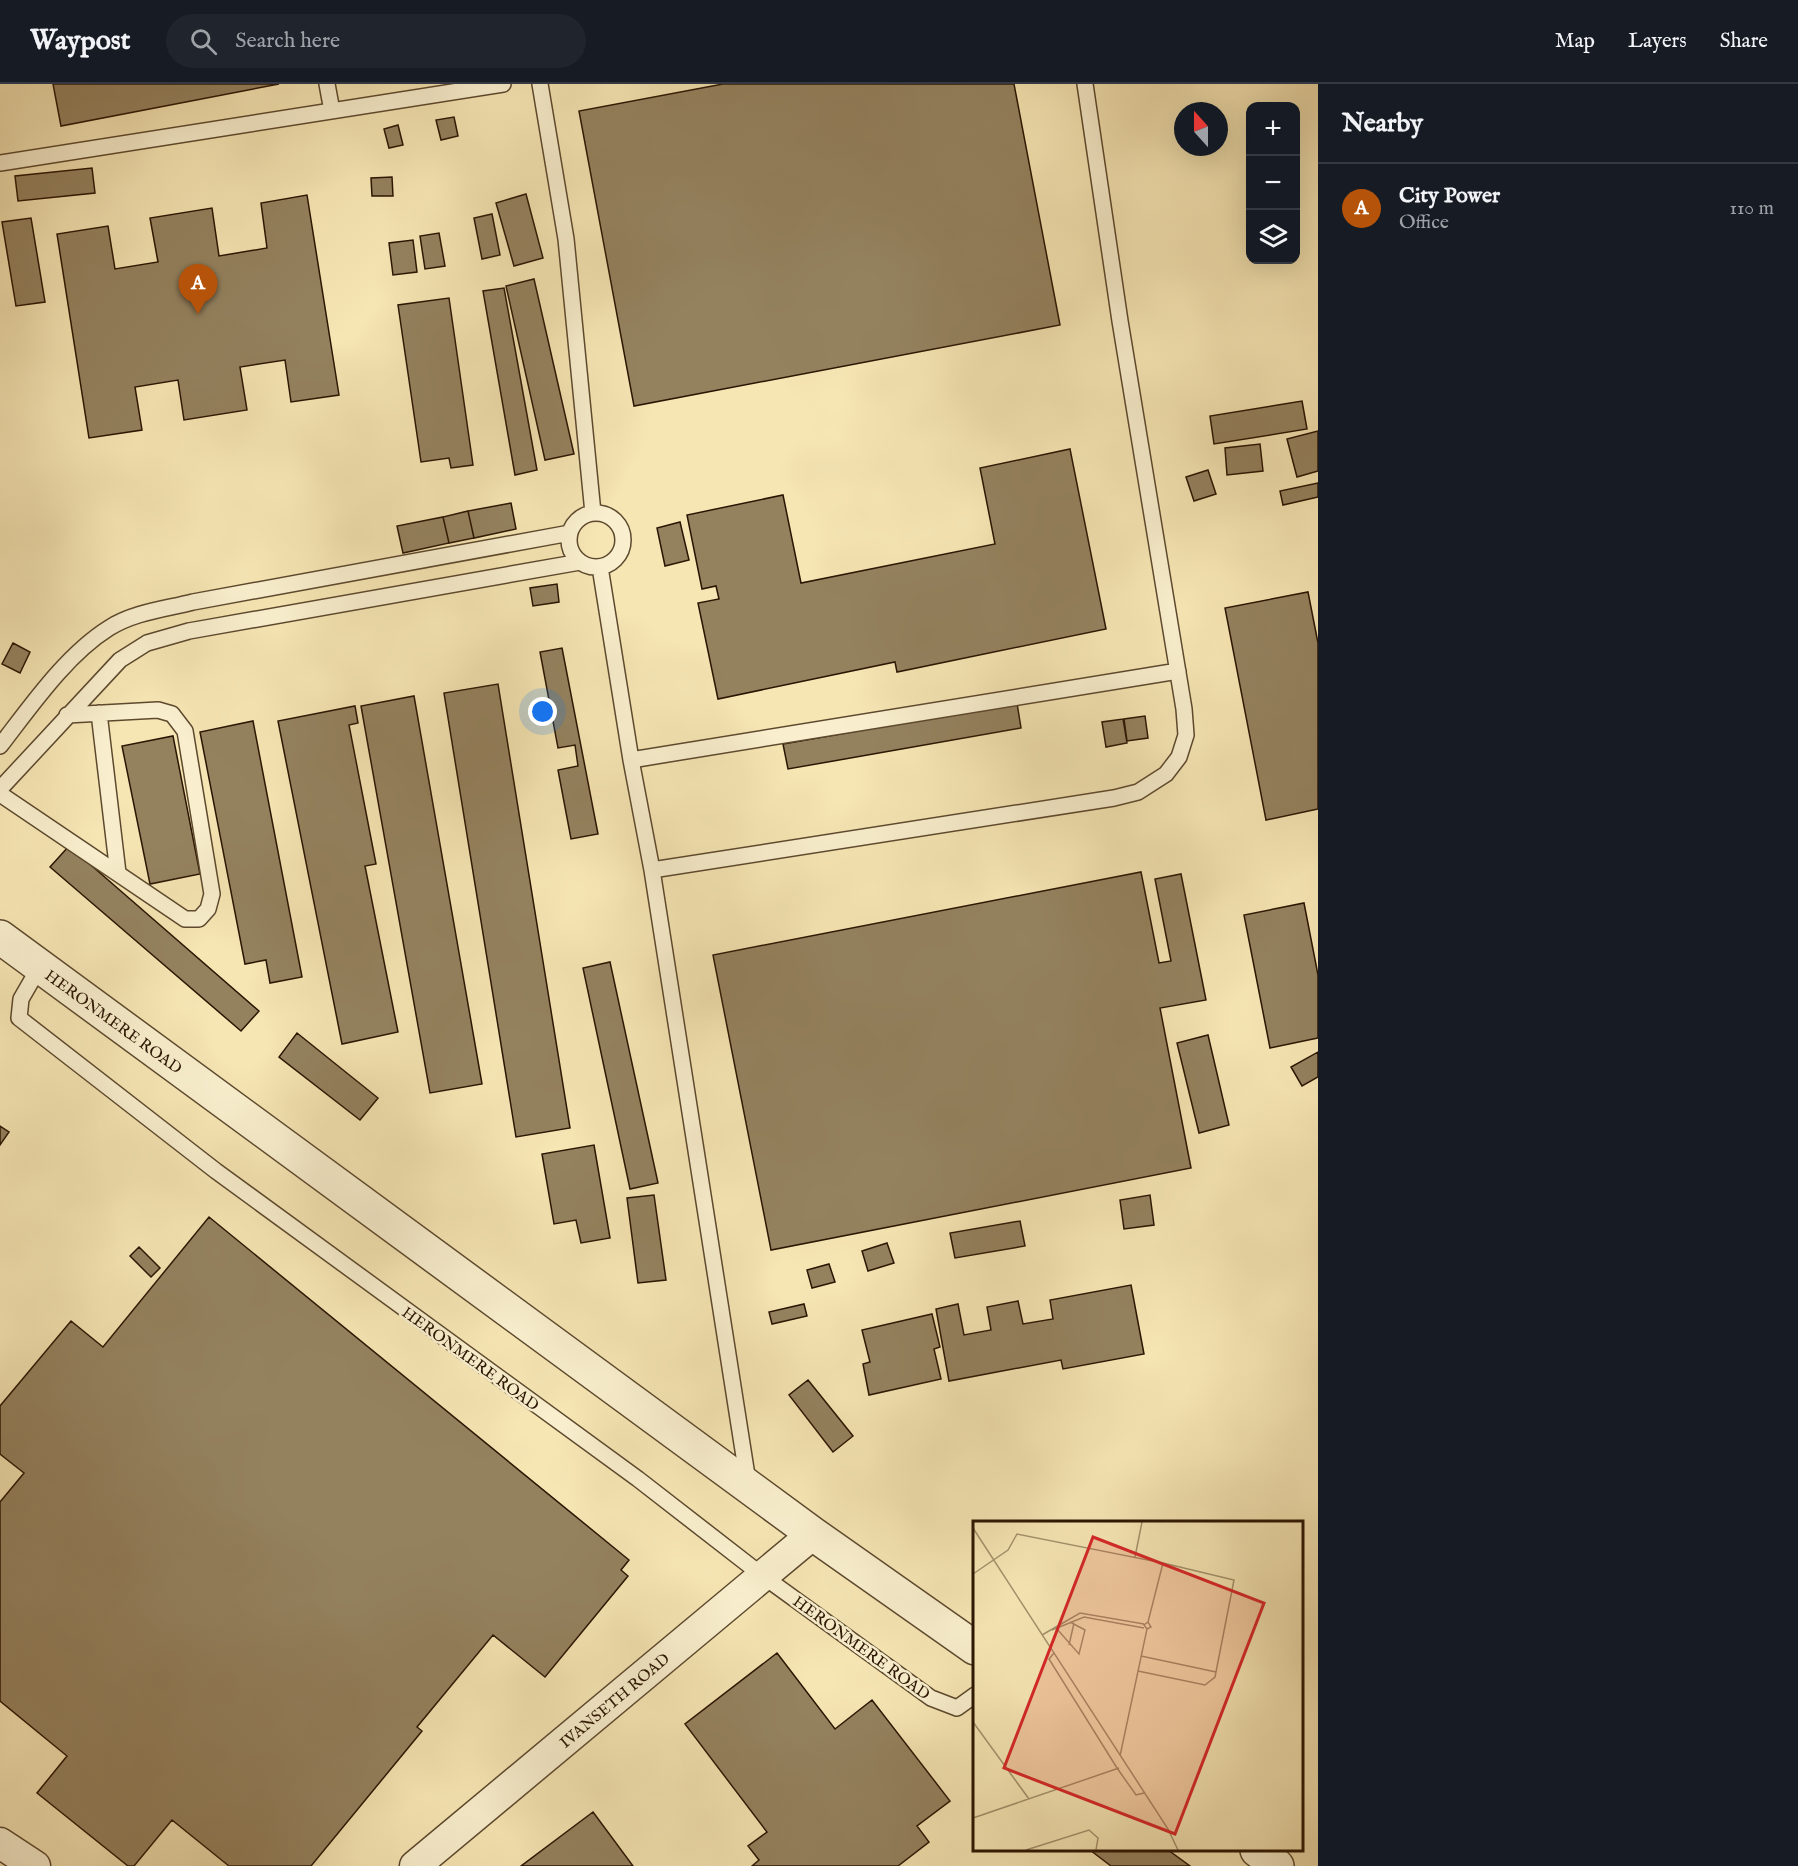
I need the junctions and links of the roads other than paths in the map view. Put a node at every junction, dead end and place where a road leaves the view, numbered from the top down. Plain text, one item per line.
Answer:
1 (327, 84) edge
2 (503, 84) edge
3 (540, 84) edge
4 (1085, 84) edge
5 (332, 111) junction
6 (0, 163) edge
7 (593, 513) junction
8 (570, 534) junction
9 (580, 562) junction
10 (600, 567) junction
11 (1178, 671) junction
12 (99, 713) junction
13 (67, 715) junction
14 (0, 746) edge
15 (631, 760) junction
16 (0, 789) edge
17 (0, 794) edge
18 (652, 870) junction
19 (118, 873) junction
20 (0, 937) edge
21 (40, 966) junction
22 (749, 1486) junction
23 (813, 1534) junction
24 (763, 1576) junction
25 (973, 1647) edge
26 (973, 1696) edge
27 (0, 1843) edge
28 (1258, 1851) edge
29 (35, 1866) edge
30 (415, 1866) edge
31 (1277, 1866) edge

1 - 5 lane
2 - 5 lane
3 - 7 lane
4 - 11 lane
5 - 6 lane
7 - 8 lane
7 - 10 lane
8 - 9 lane
8 - 14 lane
9 - 10 lane
9 - 13 lane
10 - 15 lane
11 - 15 lane
11 - 18 lane
12 - 13 lane
12 - 19 lane
12 - 19 lane
13 - 16 lane
15 - 18 lane
17 - 19 lane
18 - 22 lane
20 - 21 street, HERONMERE ROAD
21 - 22 street, HERONMERE ROAD
21 - 24 lane, HERONMERE ROAD
22 - 23 street, HERONMERE ROAD
23 - 24 street, IVANSETH ROAD
23 - 25 street, HERONMERE ROAD
24 - 26 lane, HERONMERE ROAD
24 - 30 street, IVANSETH ROAD
27 - 29 street
28 - 31 street

